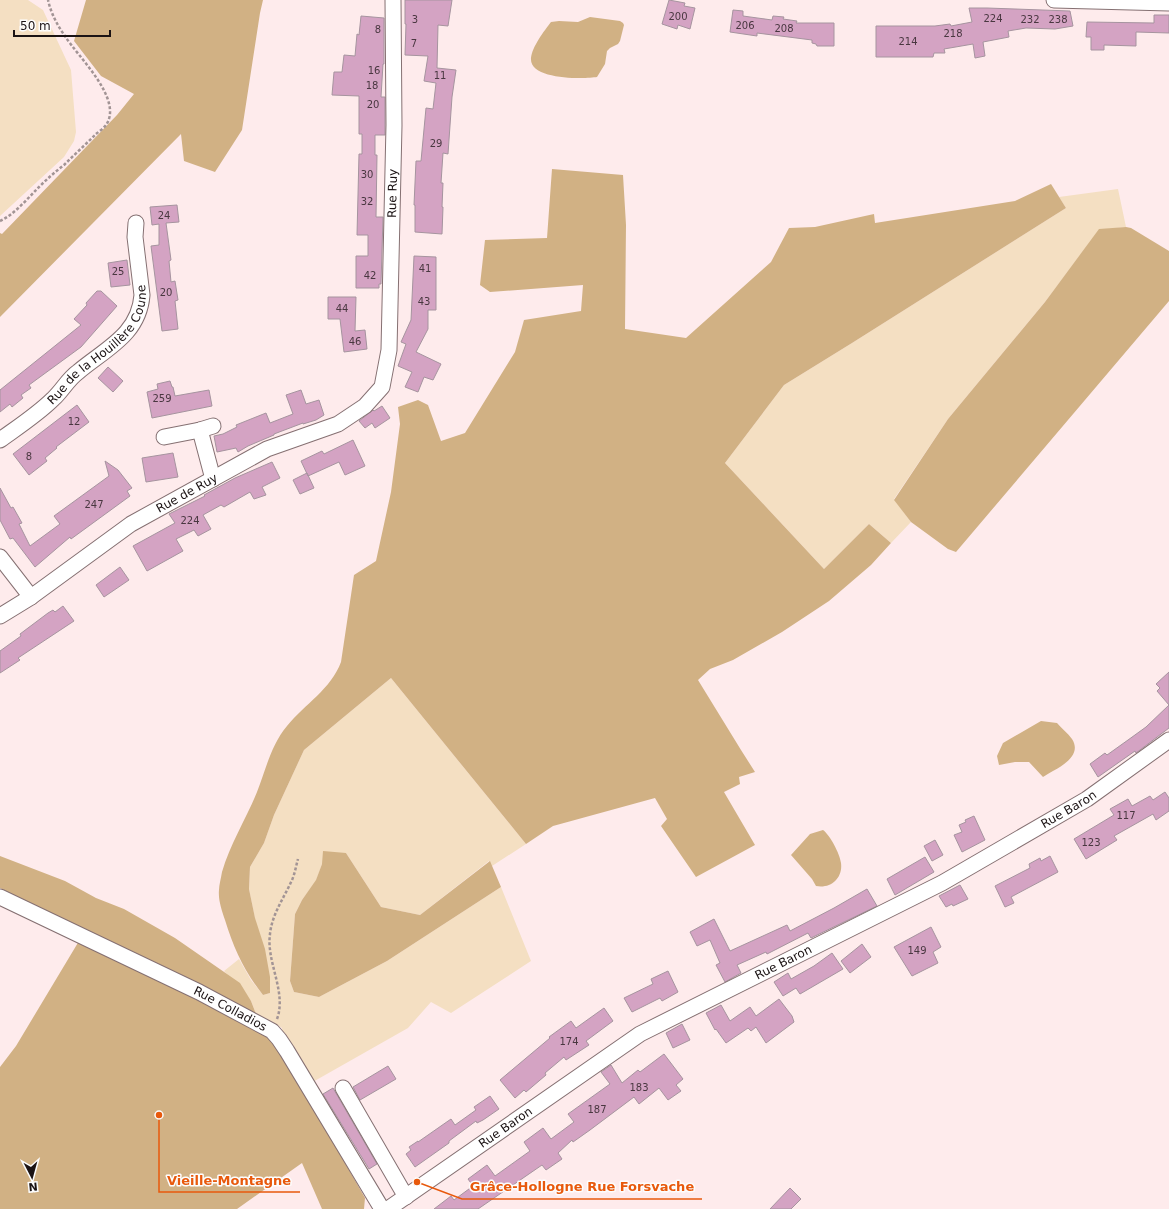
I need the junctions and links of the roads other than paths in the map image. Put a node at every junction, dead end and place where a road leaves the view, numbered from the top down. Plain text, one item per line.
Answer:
1 (393, 0) edge
2 (1054, 0) edge
3 (1169, 3) edge
4 (136, 223) dead end
5 (382, 387) joint
6 (164, 437) dead end
7 (0, 440) edge
8 (213, 480) junction
9 (0, 557) edge
10 (31, 597) junction
11 (0, 616) edge
12 (1169, 740) edge
13 (0, 897) edge
14 (343, 1088) dead end
15 (406, 1197) junction
16 (382, 1209) edge
17 (388, 1209) edge

1 - 5 street, Rue Ruy
2 - 3 street
4 - 7 street, Rue de la Houillère Coune
5 - 8 street, Rue de Ruy
6 - 8 street
8 - 10 street, Rue de Ruy
9 - 10 street
10 - 11 street, Rue de Ruy
12 - 15 street, Rue Baron
13 - 16 street, Rue Colladios
14 - 15 street
15 - 17 street, Rue Baron

